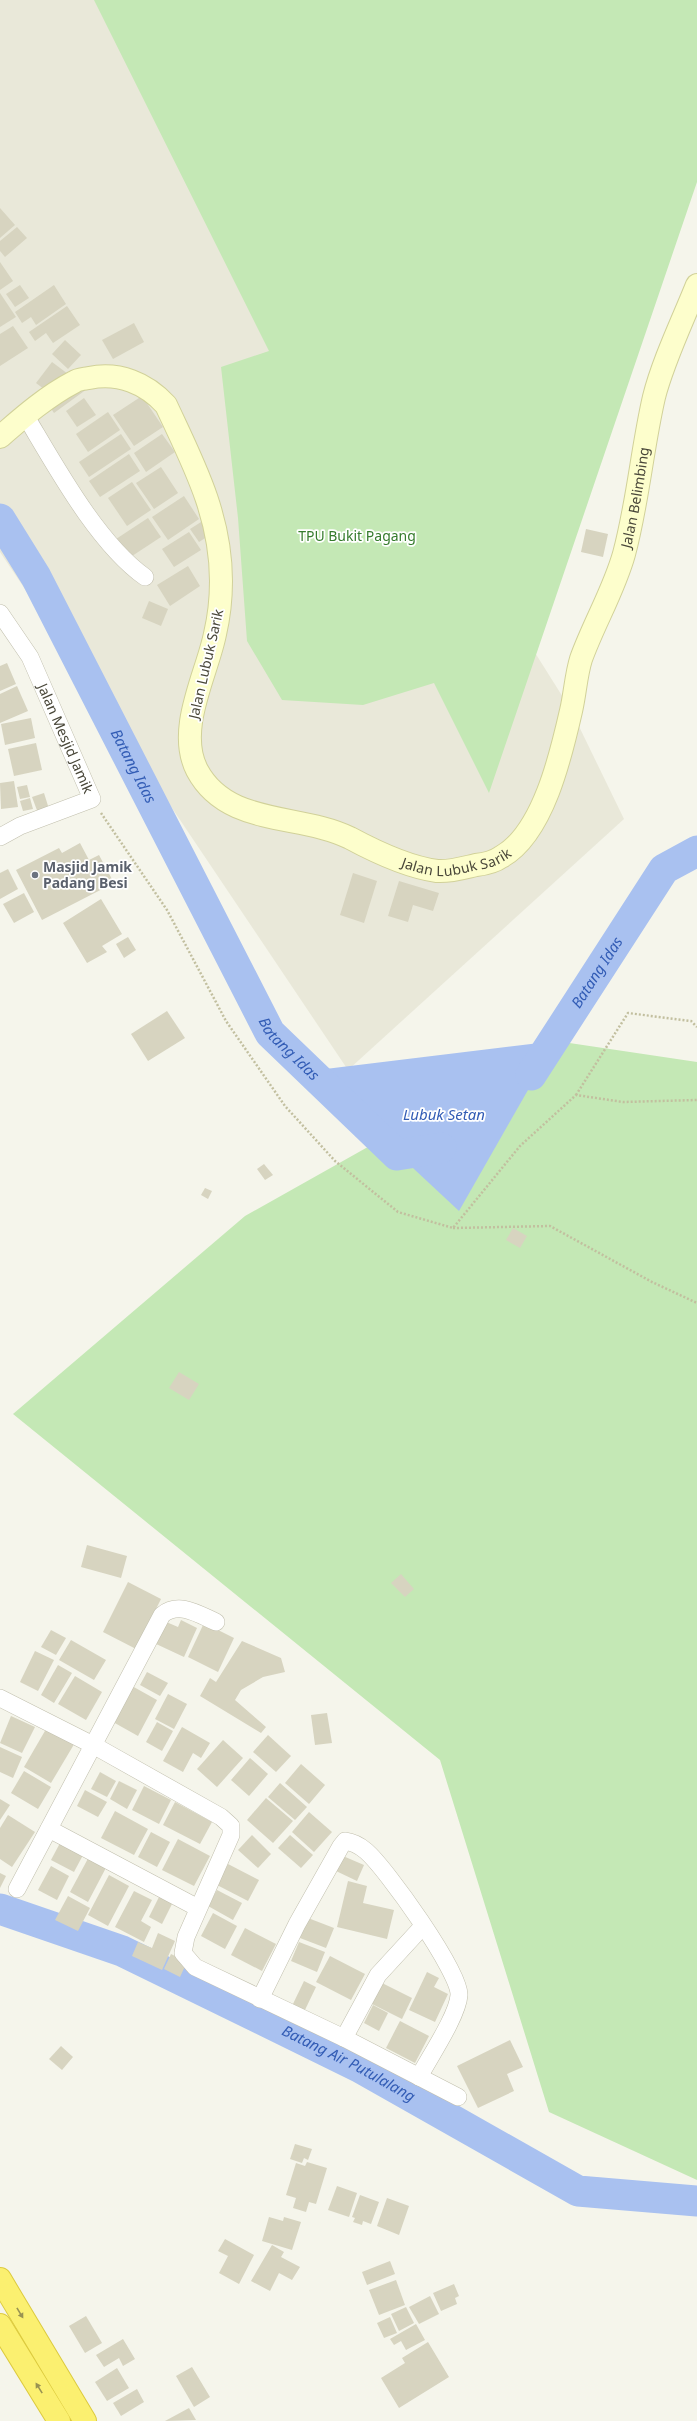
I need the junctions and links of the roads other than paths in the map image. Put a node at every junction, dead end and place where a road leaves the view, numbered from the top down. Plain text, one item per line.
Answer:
1 (697, 285) edge
2 (25, 415) junction
3 (1, 435) edge
4 (145, 577) dead end
5 (0, 613) edge
6 (571, 710) joint
7 (0, 837) edge
8 (216, 1622) dead end
9 (0, 1698) edge
10 (93, 1745) junction
11 (49, 1829) junction
12 (17, 1889) dead end
13 (198, 1908) junction
14 (422, 1926) junction
15 (260, 1999) junction
16 (344, 2038) junction
17 (419, 2077) junction
18 (458, 2097) dead end
19 (0, 2279) edge
20 (0, 2325) edge
21 (59, 2421) edge
22 (85, 2421) edge

1 - 6 street, Jalan Belimbing
2 - 3 street, Jalan Lubuk Sarik
2 - 4 street
2 - 6 street, Jalan Lubuk Sarik
5 - 7 street, Jalan Mesjid Jamik
8 - 10 street
9 - 10 street
10 - 11 street
10 - 13 street
11 - 12 street
11 - 13 street
13 - 15 street
14 - 15 street
14 - 16 street
14 - 17 street
15 - 16 street
16 - 17 street
17 - 18 street
19 -> 22 highway
21 -> 20 highway

